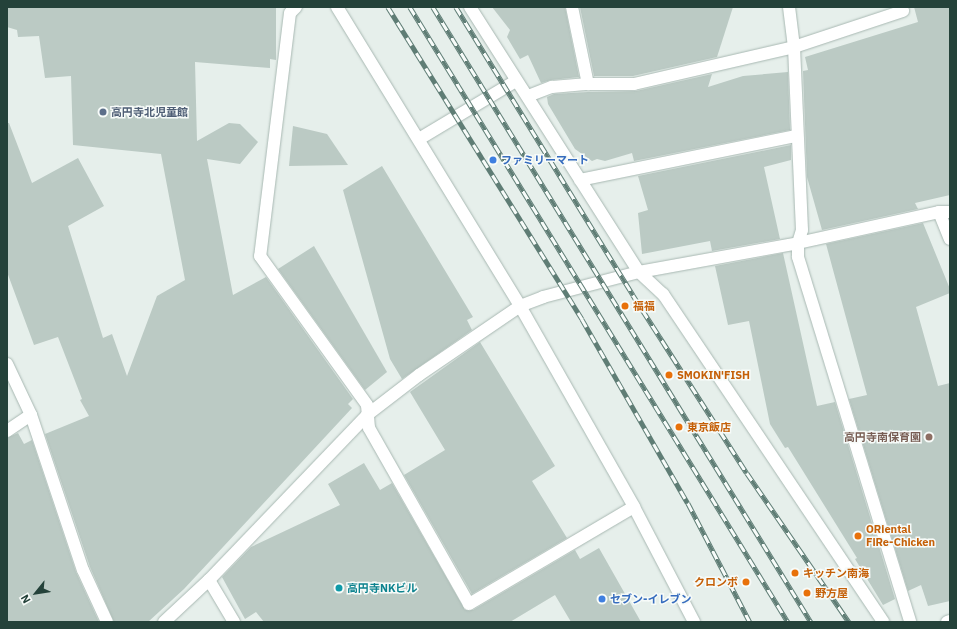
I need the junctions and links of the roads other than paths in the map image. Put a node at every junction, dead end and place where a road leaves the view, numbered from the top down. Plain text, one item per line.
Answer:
1 (296, 7) edge
2 (338, 7) edge
3 (470, 7) edge
4 (572, 7) edge
5 (789, 7) edge
6 (906, 8) edge
7 (794, 47) junction
8 (516, 80) junction
9 (588, 84) junction
10 (528, 96) junction
11 (797, 136) junction
12 (419, 139) junction
13 (580, 180) junction
14 (944, 212) edge
15 (950, 239) edge
16 (798, 243) junction
17 (639, 272) junction
18 (520, 306) junction
19 (7, 364) edge
20 (368, 414) junction
21 (31, 415) junction
22 (7, 431) edge
23 (634, 507) junction
24 (209, 580) junction
25 (107, 622) edge
26 (164, 622) edge
27 (234, 622) edge
28 (694, 622) edge
29 (882, 622) edge
30 (910, 622) edge

1 - 20 street
2 - 12 street
3 - 8 street
4 - 9 street
5 - 7 street
6 - 7 street
7 - 9 street
7 - 11 street
8 - 10 street
8 - 12 street
9 - 10 street
10 - 13 street
11 - 13 street
11 - 16 street
12 - 18 street
13 - 17 street
14 - 15 street
14 - 16 street
16 - 17 street
16 - 30 street
17 - 18 street
17 - 29 street
18 - 20 street
18 - 23 street
19 - 21 street
20 - 23 street
20 - 24 street
21 - 22 street
21 - 25 street
23 - 28 street
24 - 26 street
24 - 27 street

